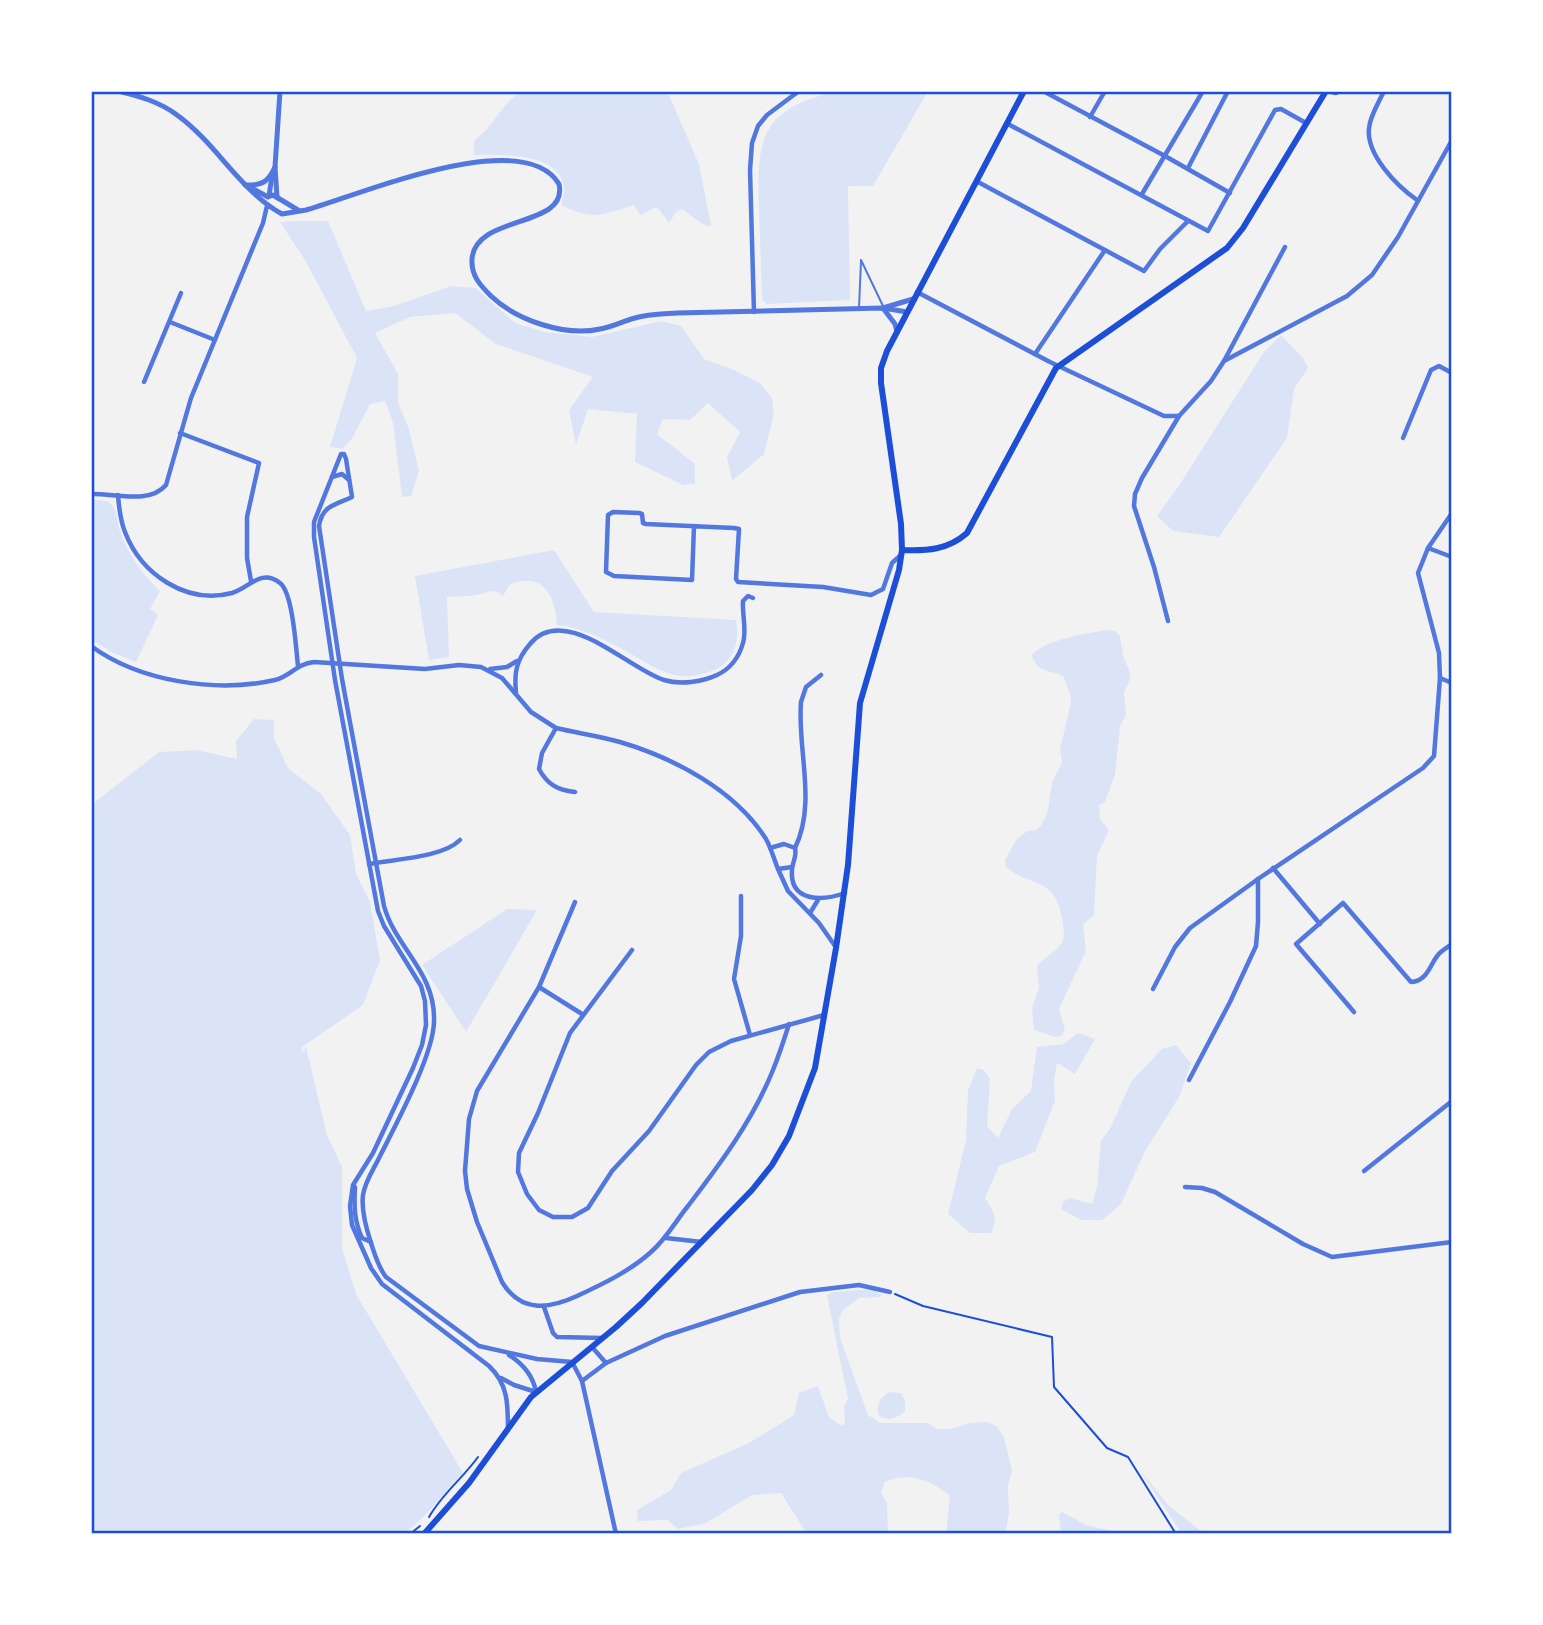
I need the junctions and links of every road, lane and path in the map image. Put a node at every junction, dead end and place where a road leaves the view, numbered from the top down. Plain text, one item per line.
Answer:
1 (117, 91) edge
2 (280, 91) edge
3 (799, 91) edge
4 (1024, 91) edge
5 (1043, 91) edge
6 (1105, 91) edge
7 (1203, 91) edge
8 (1228, 91) edge
9 (1326, 91) edge
10 (1341, 91) edge
11 (1384, 91) edge
12 (1090, 117) junction
13 (1306, 123) junction
14 (1008, 124) junction
15 (1452, 140) edge
16 (1165, 156) junction
17 (275, 167) junction
18 (1188, 169) junction
19 (978, 182) junction
20 (245, 185) junction
21 (1230, 193) junction
22 (1142, 194) junction
23 (269, 196) junction
24 (278, 197) junction
25 (1418, 201) junction
26 (270, 207) junction
27 (301, 211) junction
28 (1188, 220) junction
29 (1285, 247) dead end
30 (1105, 250) junction
31 (181, 293) dead end
32 (915, 296) junction
33 (859, 308) junction
34 (884, 308) junction
35 (754, 312) junction
36 (907, 312) junction
37 (170, 322) junction
38 (897, 332) junction
39 (215, 340) junction
40 (1035, 354) junction
41 (1224, 361) junction
42 (1059, 365) junction
43 (1452, 373) edge
44 (144, 382) dead end
45 (1179, 416) junction
46 (180, 433) junction
47 (1403, 438) dead end
48 (332, 477) junction
49 (349, 480) junction
50 (91, 494) edge
51 (118, 495) junction
52 (325, 496) junction
53 (338, 502) junction
54 (1452, 513) edge
55 (694, 526) junction
56 (1428, 548) junction
57 (902, 552) junction
58 (1452, 557) edge
59 (251, 581) junction
60 (753, 598) dead end
61 (1168, 621) dead end
62 (91, 646) edge
63 (517, 661) junction
64 (332, 663) junction
65 (340, 664) junction
66 (298, 666) junction
67 (486, 669) junction
68 (821, 675) dead end
69 (1440, 678) junction
70 (1452, 683) edge
71 (516, 694) junction
72 (556, 727) junction
73 (575, 792) dead end
74 (460, 840) dead end
75 (771, 848) junction
76 (795, 848) junction
77 (376, 862) junction
78 (369, 864) junction
79 (792, 867) junction
80 (1273, 868) junction
81 (778, 869) junction
82 (1258, 878) junction
83 (845, 893) junction
84 (741, 897) dead end
85 (818, 900) junction
86 (575, 902) dead end
87 (810, 913) junction
88 (1320, 923) junction
89 (1452, 944) edge
90 (836, 948) junction
91 (632, 950) dead end
92 (539, 987) junction
93 (1153, 989) dead end
94 (1354, 1012) dead end
95 (582, 1014) junction
96 (825, 1015) junction
97 (789, 1024) junction
98 (750, 1035) junction
99 (1189, 1080) dead end
100 (1452, 1101) edge
101 (1364, 1171) dead end
102 (354, 1182) junction
103 (1185, 1187) dead end
104 (666, 1238) junction
105 (370, 1242) junction
106 (702, 1242) junction
107 (1452, 1242) edge
108 (890, 1292) joint
109 (544, 1307) junction
110 (603, 1338) junction
111 (592, 1347) junction
112 (505, 1353) junction
113 (572, 1362) junction
114 (606, 1363) junction
115 (499, 1377) junction
116 (582, 1381) junction
117 (536, 1392) junction
118 (508, 1430) junction
119 (477, 1458) dead end
120 (427, 1521) dead end
121 (424, 1524) dead end
122 (410, 1534) edge
123 (424, 1534) edge
124 (615, 1534) edge
125 (1177, 1534) edge

1 - 20 street
2 - 17 street
3 - 35 street
4 - 14 main road
5 - 12 street
6 - 12 street
7 - 16 street
8 - 18 street
9 - 10 street
9 - 13 main road
11 - 25 street
12 - 16 street
13 - 21 street
13 - 42 main road
14 - 19 main road
14 - 22 street
15 - 25 street
16 - 18 street
16 - 22 street
17 - 20 street
17 - 23 street
17 - 24 street
18 - 21 street
19 - 30 street
19 - 32 main road
20 - 23 street
20 - 26 street
21 - 28 street
22 - 28 street
23 - 24 street
23 - 26 street
24 - 26 street
24 - 27 street
25 - 41 street
26 - 27 street
26 - 39 street
27 - 35 street
28 - 30 street
29 - 41 street
30 - 40 street
31 - 37 street
32 - 34 street
32 - 36 main road
32 - 40 street
33 - 34 street
33 - 34 lane
33 - 35 street
34 - 36 street
34 - 38 street
36 - 38 main road
37 - 39 street
37 - 44 street
38 - 57 main road
39 - 46 street
40 - 42 street
41 - 45 street
42 - 45 street
42 - 57 main road
43 - 47 street
45 - 61 street
46 - 51 street
46 - 59 street
48 - 49 street
48 - 49 street
48 - 52 street
49 - 53 street
50 - 51 street
51 - 59 street
52 - 53 street
52 - 64 street
53 - 65 street
54 - 56 street
55 - 55 street
55 - 57 street
56 - 58 street
56 - 69 street
57 - 83 main road
59 - 66 street
60 - 63 street
62 - 66 street
63 - 67 street
63 - 71 street
64 - 65 street
64 - 66 street
64 - 78 street
65 - 67 street
65 - 77 street
67 - 71 street
68 - 76 street
69 - 70 street
69 - 80 street
71 - 72 street
72 - 73 street
72 - 75 street
74 - 77 street
75 - 76 street
75 - 81 street
76 - 79 street
77 - 78 street
77 - 105 street
78 - 102 street
79 - 81 street
79 - 85 street
80 - 82 street
80 - 88 street
81 - 87 street
82 - 93 street
82 - 99 street
83 - 85 street
83 - 90 main road
84 - 98 street
85 - 87 street
86 - 92 street
87 - 90 street
88 - 89 street
88 - 94 street
90 - 96 main road
91 - 95 street
92 - 95 street
92 - 109 street
95 - 98 street
96 - 97 street
96 - 106 main road
97 - 98 street
97 - 104 street
100 - 101 street
102 - 105 street
102 - 115 street
103 - 107 street
104 - 106 street
104 - 109 street
105 - 112 street
106 - 110 main road
108 - 114 street
108 - 125 path
109 - 110 street
110 - 111 main road
111 - 113 main road
111 - 114 street
112 - 113 street
112 - 117 street
113 - 116 street
113 - 117 main road
114 - 116 street
115 - 117 street
115 - 118 street
116 - 124 street
117 - 118 main road
118 - 123 main road
119 - 120 path
121 - 122 path

